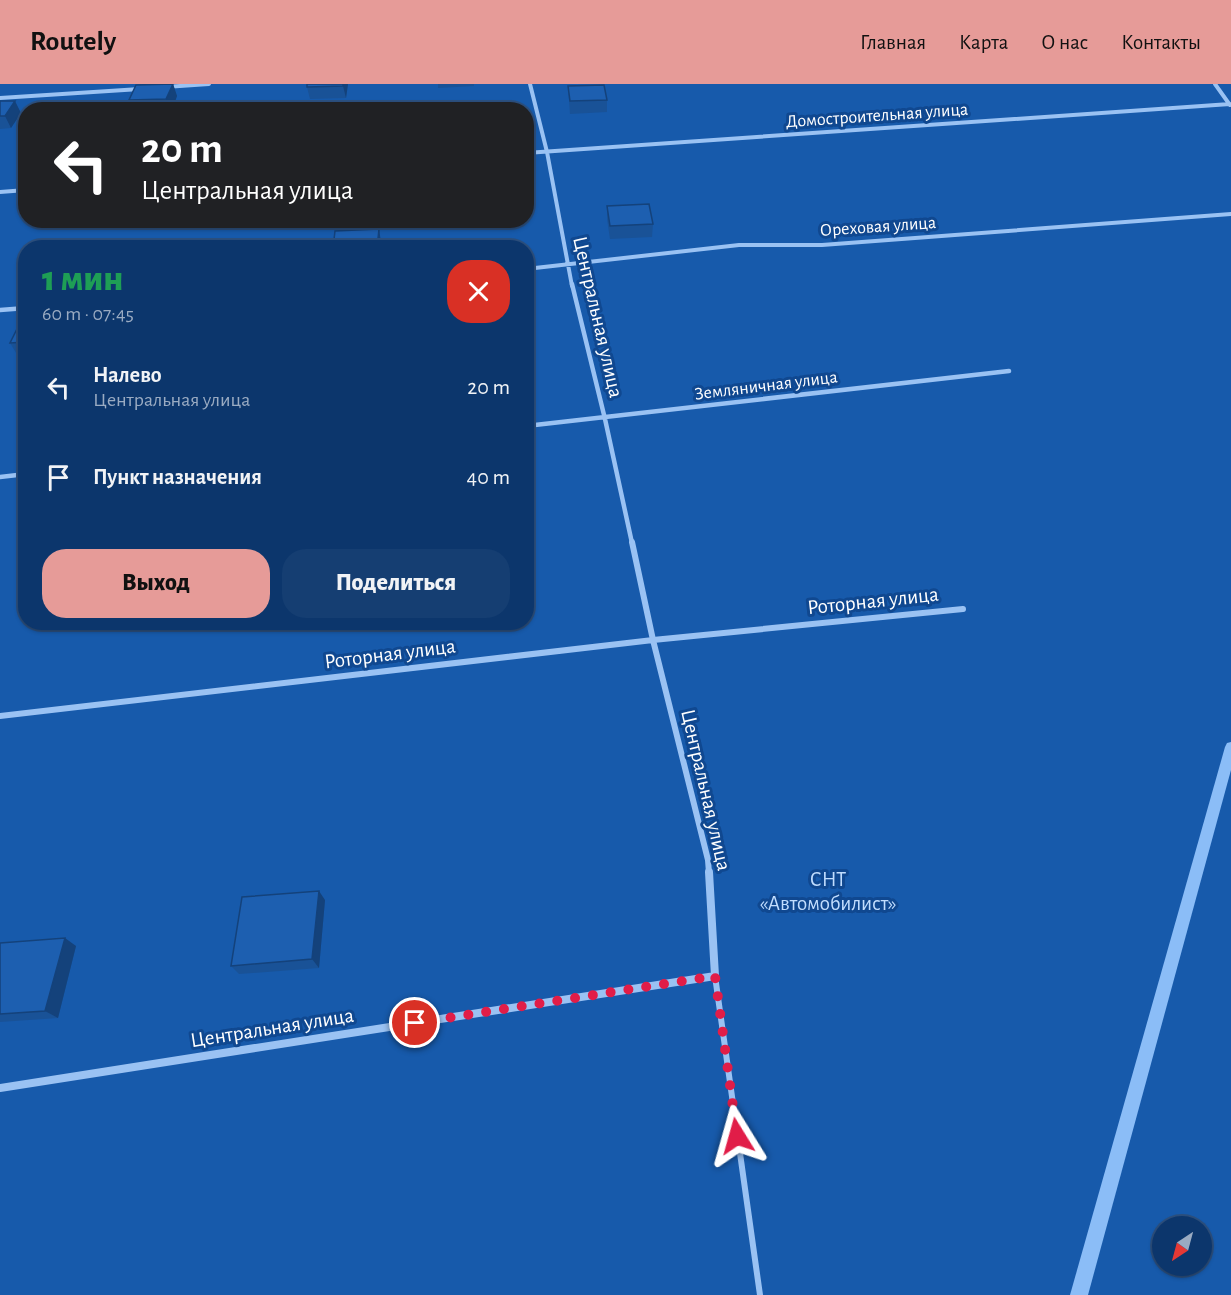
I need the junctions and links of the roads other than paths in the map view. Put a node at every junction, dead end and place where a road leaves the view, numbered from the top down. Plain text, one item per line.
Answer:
1 (209, 84) edge
2 (530, 84) edge
3 (1215, 84) edge
4 (162, 87) edge
5 (151, 88) edge
6 (0, 98) edge
7 (1230, 105) edge
8 (547, 152) junction
9 (534, 153) edge
10 (18, 191) edge
11 (0, 192) edge
12 (1231, 214) edge
13 (567, 266) junction
14 (534, 268) edge
15 (18, 309) edge
16 (0, 310) edge
17 (1009, 371) dead end
18 (604, 419) junction
19 (534, 425) edge
20 (18, 475) edge
21 (0, 477) edge
22 (963, 609) dead end
23 (653, 639) junction
24 (0, 716) edge
25 (715, 976) junction
26 (0, 1088) edge
27 (760, 1295) edge

1 - 4 street
2 - 8 street, Центральная улица
3 - 7 street
5 - 6 street
7 - 8 street, Домостроительная улица
8 - 9 street, Домостроительная улица
8 - 13 street, Центральная улица
10 - 11 street
12 - 13 street, Ореховая улица
13 - 14 street, Ореховая улица
13 - 18 street, Центральная улица
15 - 16 street
17 - 18 street, Земляничная улица
18 - 19 street, Земляничная улица
18 - 23 street, Центральная улица
20 - 21 street
22 - 23 street, Роторная улица
23 - 24 street, Роторная улица
23 - 25 street, Центральная улица
25 - 26 street, Центральная улица
25 - 27 lane

